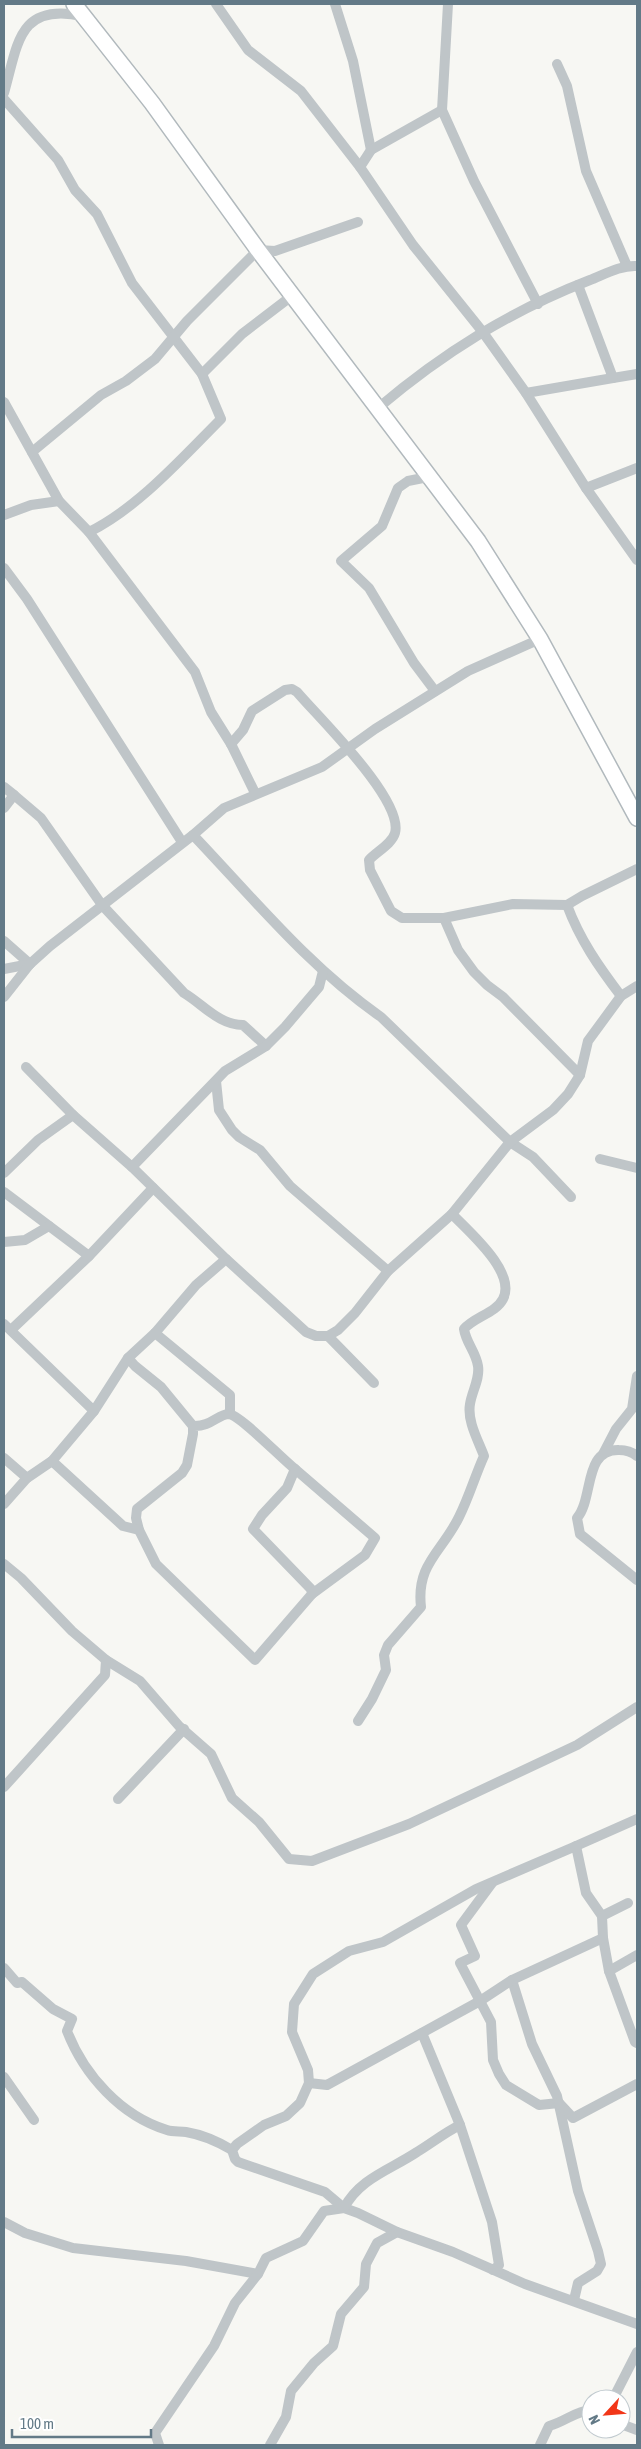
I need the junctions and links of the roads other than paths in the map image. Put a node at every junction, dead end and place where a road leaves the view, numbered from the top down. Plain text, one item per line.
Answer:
1 (216, 4) edge
2 (335, 4) edge
3 (448, 4) edge
4 (78, 10) edge
5 (557, 64) dead end
6 (4, 93) edge
7 (4, 99) edge
8 (442, 110) junction
9 (372, 150) junction
10 (360, 167) junction
11 (358, 222) dead end
12 (258, 250) junction
13 (632, 266) edge
14 (578, 285) junction
15 (293, 294) junction
16 (538, 304) junction
17 (482, 331) junction
18 (173, 338) junction
19 (202, 374) junction
20 (637, 374) edge
21 (613, 378) junction
22 (526, 393) junction
23 (4, 402) edge
24 (378, 408) junction
25 (32, 452) junction
26 (637, 468) edge
27 (428, 477) junction
28 (586, 488) junction
29 (59, 501) junction
30 (4, 515) edge
31 (89, 532) junction
32 (637, 560) edge
33 (4, 568) edge
34 (540, 639) junction
35 (435, 691) junction
36 (231, 744) junction
37 (348, 748) junction
38 (4, 787) edge
39 (255, 793) junction
40 (14, 796) junction
41 (4, 808) edge
42 (637, 818) edge
43 (193, 835) junction
44 (182, 842) junction
45 (637, 869) edge
46 (102, 905) junction
47 (568, 905) junction
48 (444, 918) junction
49 (4, 941) edge
50 (30, 964) junction
51 (4, 969) edge
52 (323, 971) junction
53 (637, 986) edge
54 (620, 996) junction
55 (4, 997) edge
56 (266, 1046) junction
57 (26, 1067) dead end
58 (580, 1075) junction
59 (216, 1081) junction
60 (73, 1115) junction
61 (510, 1142) junction
62 (600, 1159) dead end
63 (132, 1167) junction
64 (637, 1168) edge
65 (4, 1173) edge
66 (153, 1188) junction
67 (4, 1192) edge
68 (571, 1197) dead end
69 (452, 1214) junction
70 (49, 1226) junction
71 (4, 1242) edge
72 (89, 1256) junction
73 (226, 1260) junction
74 (388, 1271) junction
75 (7, 1327) edge
76 (155, 1333) junction
77 (328, 1336) junction
78 (128, 1358) junction
79 (637, 1376) edge
80 (374, 1382) dead end
81 (94, 1411) junction
82 (230, 1414) junction
83 (193, 1426) junction
84 (603, 1454) junction
85 (637, 1456) edge
86 (4, 1458) edge
87 (52, 1461) junction
88 (294, 1468) junction
89 (27, 1478) junction
90 (4, 1504) edge
91 (139, 1530) junction
92 (4, 1564) edge
93 (637, 1580) edge
94 (312, 1594) junction
95 (106, 1660) junction
96 (637, 1707) edge
97 (358, 1721) dead end
98 (184, 1729) junction
99 (4, 1787) edge
100 (118, 1799) dead end
101 (637, 1819) edge
102 (576, 1846) junction
103 (492, 1883) junction
104 (628, 1903) dead end
105 (602, 1916) junction
106 (603, 1938) junction
107 (637, 1955) edge
108 (4, 1968) edge
109 (609, 1971) junction
110 (512, 1980) junction
111 (480, 2002) junction
112 (422, 2033) junction
113 (637, 2043) edge
114 (4, 2077) edge
115 (309, 2083) junction
116 (637, 2084) edge
117 (559, 2102) junction
118 (34, 2120) dead end
119 (460, 2125) junction
120 (232, 2150) junction
121 (344, 2208) junction
122 (4, 2222) edge
123 (397, 2232) junction
124 (493, 2270) junction
125 (258, 2274) junction
126 (574, 2300) junction
127 (637, 2324) edge
128 (637, 2352) edge
129 (618, 2389) edge
130 (581, 2412) edge
131 (159, 2445) edge
132 (270, 2445) edge
133 (540, 2445) edge

1 - 10 street
2 - 9 street
3 - 8 street
4 - 6 street
4 - 12 main road
5 - 13 street
7 - 18 street
8 - 9 street
8 - 16 street
9 - 10 street
10 - 17 street
11 - 12 street
12 - 15 main road
12 - 18 street
13 - 14 street
14 - 16 street
14 - 21 street
15 - 19 street
15 - 24 main road
16 - 17 street
17 - 22 street
17 - 24 street
18 - 19 street
18 - 25 street
19 - 31 street
20 - 21 street
21 - 22 street
22 - 28 street
23 - 25 street
24 - 27 main road
25 - 29 street
26 - 28 street
27 - 34 main road
27 - 35 street
28 - 32 street
29 - 30 street
29 - 31 street
31 - 36 street
33 - 44 street
34 - 35 street
34 - 42 main road
35 - 37 street
36 - 37 street
36 - 39 street
37 - 39 street
37 - 48 street
38 - 40 street
39 - 43 street
40 - 41 street
40 - 46 street
43 - 44 street
43 - 52 street
44 - 46 street
45 - 47 street
46 - 50 street
46 - 56 street
47 - 48 street
47 - 54 street
48 - 58 street
49 - 50 street
50 - 51 street
50 - 55 street
52 - 56 street
52 - 61 street
53 - 54 street
54 - 58 street
56 - 59 street
57 - 60 street
58 - 61 street
59 - 63 street
59 - 74 street
60 - 63 street
60 - 65 street
61 - 68 street
61 - 69 street
62 - 64 street
63 - 66 street
66 - 72 street
66 - 73 street
67 - 70 street
69 - 74 street
69 - 97 street
70 - 71 street
70 - 72 street
72 - 75 street
73 - 76 street
73 - 77 street
74 - 77 street
75 - 81 street
76 - 78 street
76 - 82 street
77 - 80 street
78 - 81 street
78 - 83 street
79 - 84 street
81 - 87 street
82 - 83 street
82 - 88 street
83 - 91 street
84 - 85 street
84 - 93 street
86 - 89 street
87 - 89 street
87 - 91 street
88 - 94 street
88 - 94 street
89 - 90 street
91 - 94 street
92 - 95 street
95 - 98 street
95 - 99 street
96 - 98 street
98 - 100 street
101 - 102 street
102 - 103 street
102 - 105 street
103 - 111 street
103 - 115 street
104 - 105 street
105 - 106 street
106 - 109 street
106 - 110 street
107 - 109 street
108 - 120 street
109 - 113 street
110 - 111 street
110 - 117 street
111 - 112 street
111 - 117 street
112 - 115 street
112 - 119 street
114 - 118 street
115 - 120 street
116 - 117 street
117 - 126 street
119 - 121 street
119 - 124 street
120 - 121 street
121 - 123 street
121 - 125 street
122 - 125 street
123 - 124 street
123 - 132 street
124 - 126 street
125 - 131 street
126 - 127 street
128 - 129 street
130 - 133 street

